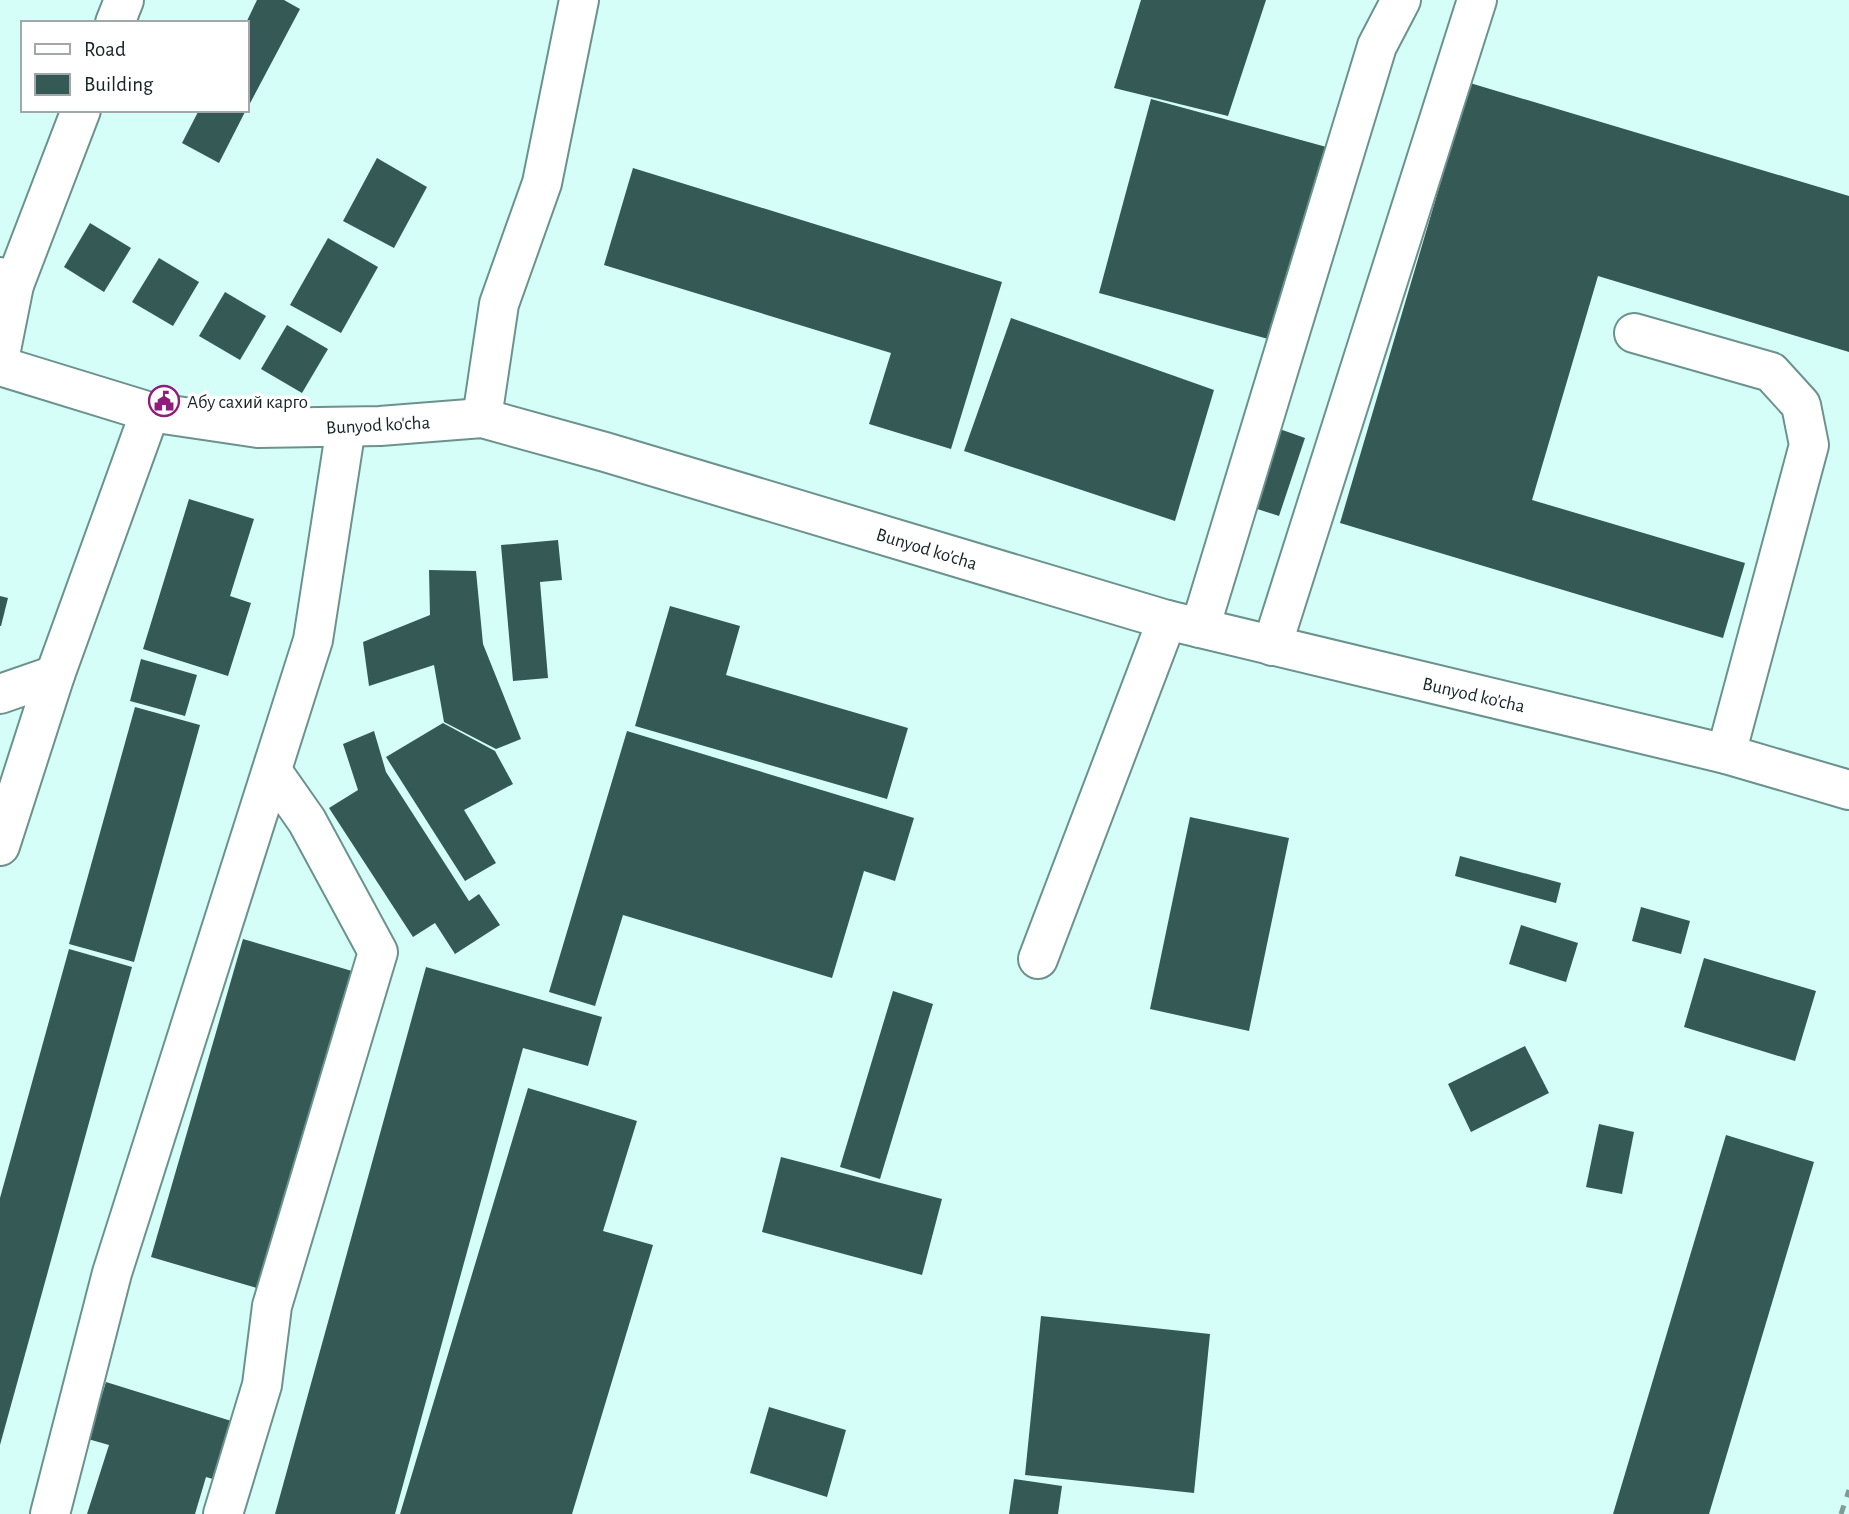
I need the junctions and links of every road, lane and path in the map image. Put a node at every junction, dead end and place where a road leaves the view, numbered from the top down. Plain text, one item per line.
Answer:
1 (124, 0) edge
2 (579, 0) edge
3 (1401, 0) edge
4 (1477, 0) edge
5 (116, 21) edge
6 (80, 112) edge
7 (7, 281) edge
8 (1634, 334) dead end
9 (0, 355) edge
10 (0, 366) edge
11 (150, 412) junction
12 (482, 418) junction
13 (346, 427) junction
14 (1183, 624) junction
15 (1272, 646) junction
16 (55, 675) junction
17 (0, 694) edge
18 (1726, 754) junction
19 (272, 771) junction
20 (1849, 790) edge
21 (0, 846) edge
22 (1038, 959) dead end
23 (50, 1514) edge
24 (223, 1514) edge

1 - 5 street
2 - 12 street
3 - 14 street
4 - 15 street
6 - 7 street
7 - 9 street
8 - 18 street
10 - 11 street, Bunyod ko'cha
11 - 13 street, Bunyod ko'cha
11 - 16 street
12 - 13 street, Bunyod ko'cha
12 - 14 street, Bunyod ko'cha
13 - 19 street
14 - 15 street, Bunyod ko'cha
14 - 22 street
15 - 18 street, Bunyod ko'cha
16 - 17 street
16 - 21 street
18 - 20 street, Bunyod ko'cha
19 - 23 street
19 - 24 street

